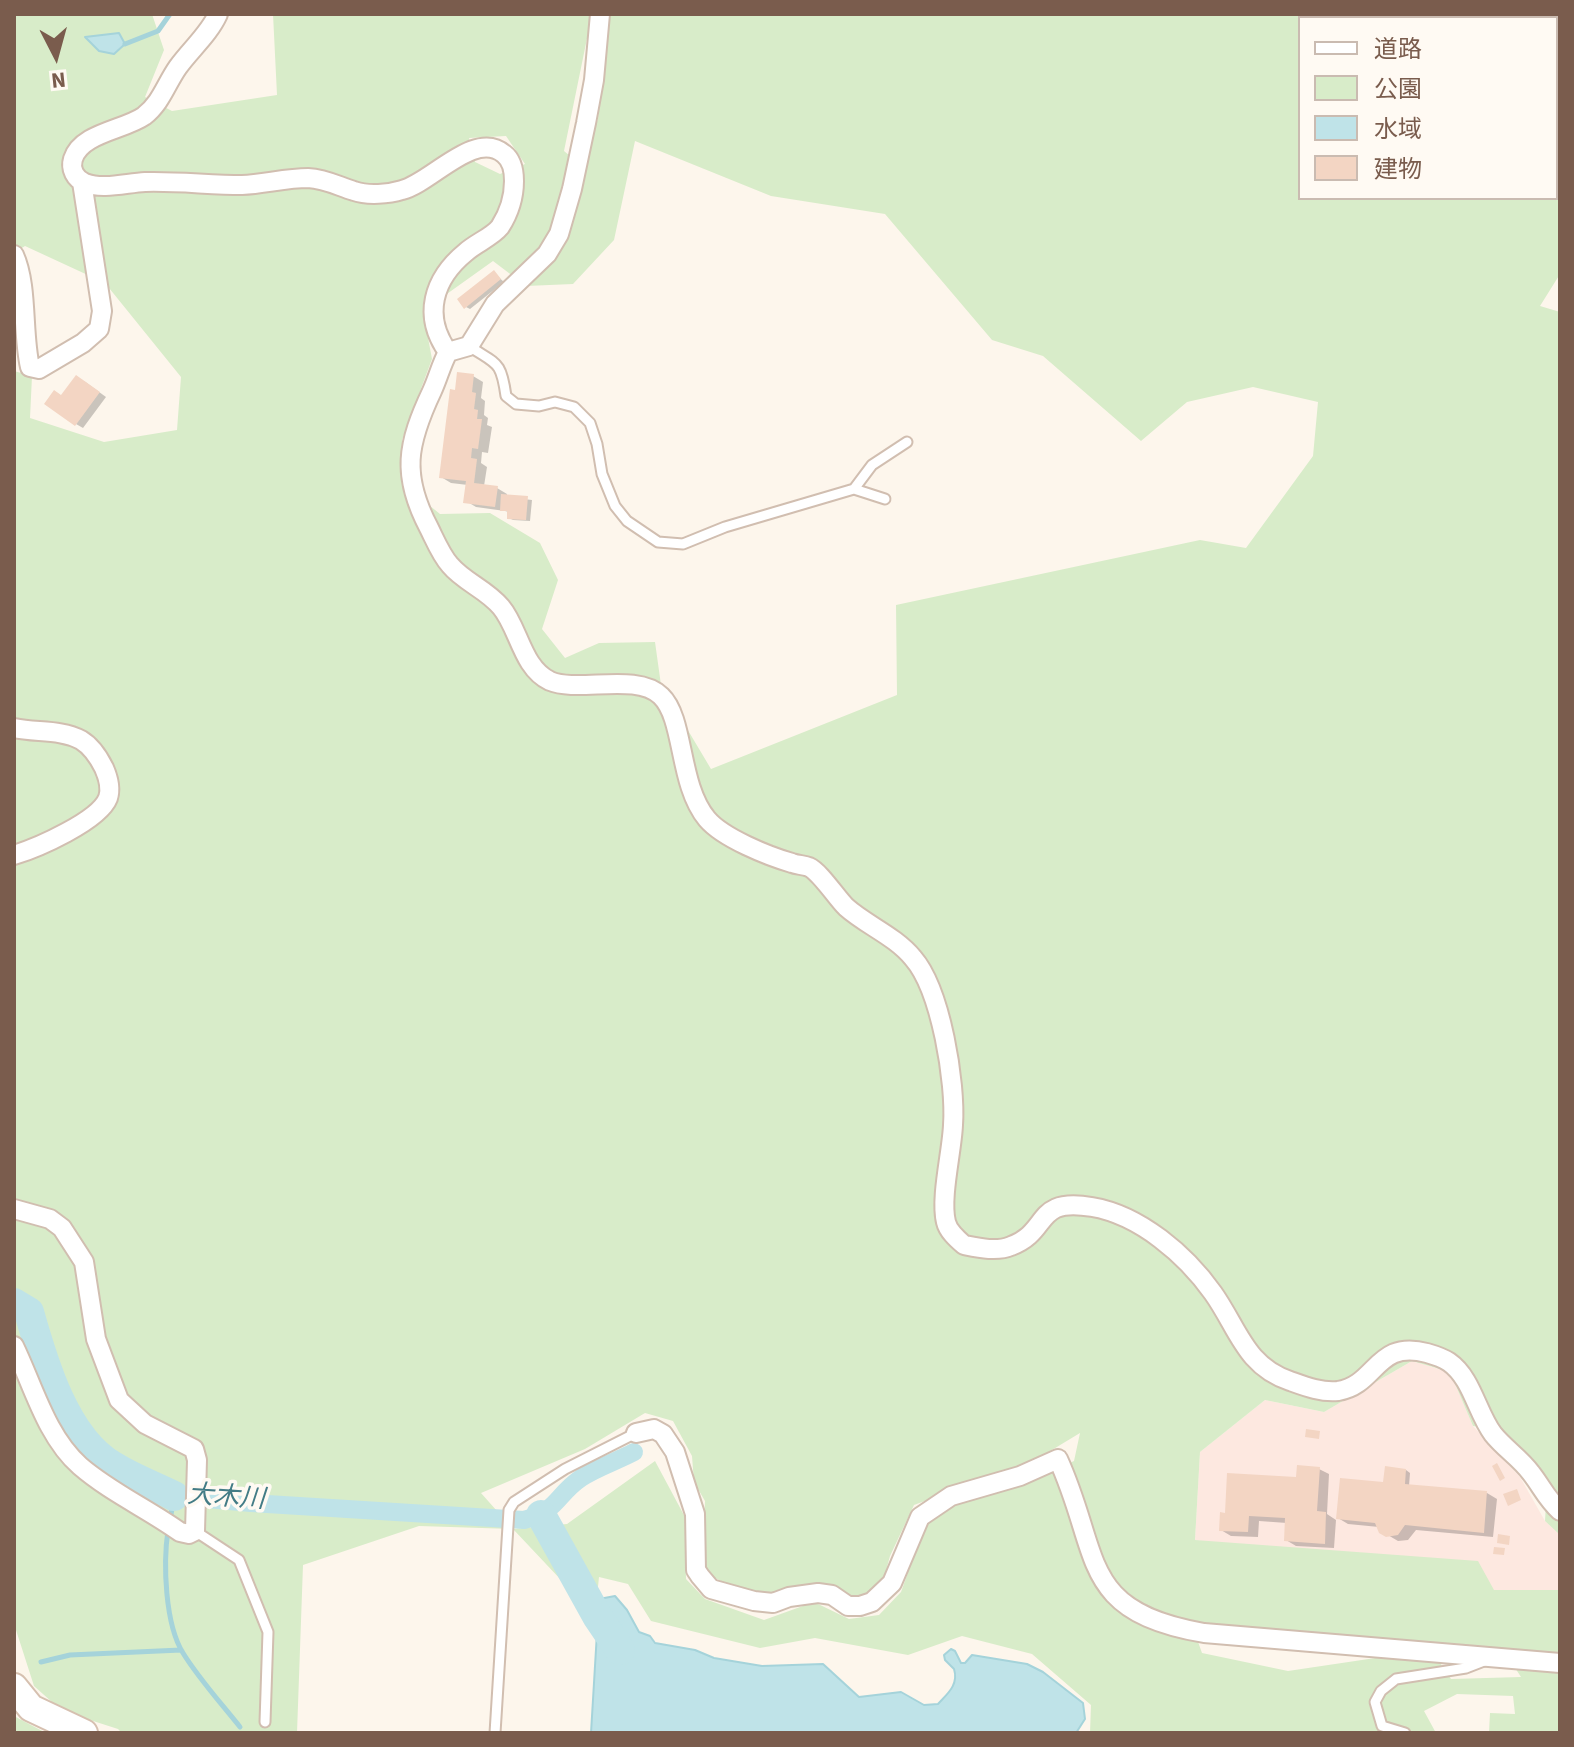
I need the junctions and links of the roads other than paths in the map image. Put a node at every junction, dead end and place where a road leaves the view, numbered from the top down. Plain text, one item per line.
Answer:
1 (218, 14) edge
2 (600, 14) edge
3 (82, 182) junction
4 (14, 255) edge
5 (469, 346) junction
6 (448, 352) junction
7 (907, 442) dead end
8 (854, 489) junction
9 (885, 499) dead end
10 (14, 728) edge
11 (14, 855) edge
12 (14, 1209) edge
13 (14, 1346) edge
14 (636, 1433) joint
15 (1560, 1511) edge
16 (191, 1527) junction
17 (1495, 1657) junction
18 (1560, 1663) edge
19 (14, 1687) edge
20 (265, 1722) dead end
21 (84, 1733) edge
22 (495, 1733) edge
23 (1405, 1733) edge

1 - 3 street
2 - 5 street
3 - 4 street
3 - 6 street
5 - 6 street
5 - 8 lane
6 - 15 street
7 - 8 lane
8 - 9 lane
10 - 11 street
12 - 16 street
13 - 16 street
14 - 17 street
14 - 22 lane
16 - 20 lane
17 - 18 street
17 - 23 lane
19 - 21 main road

